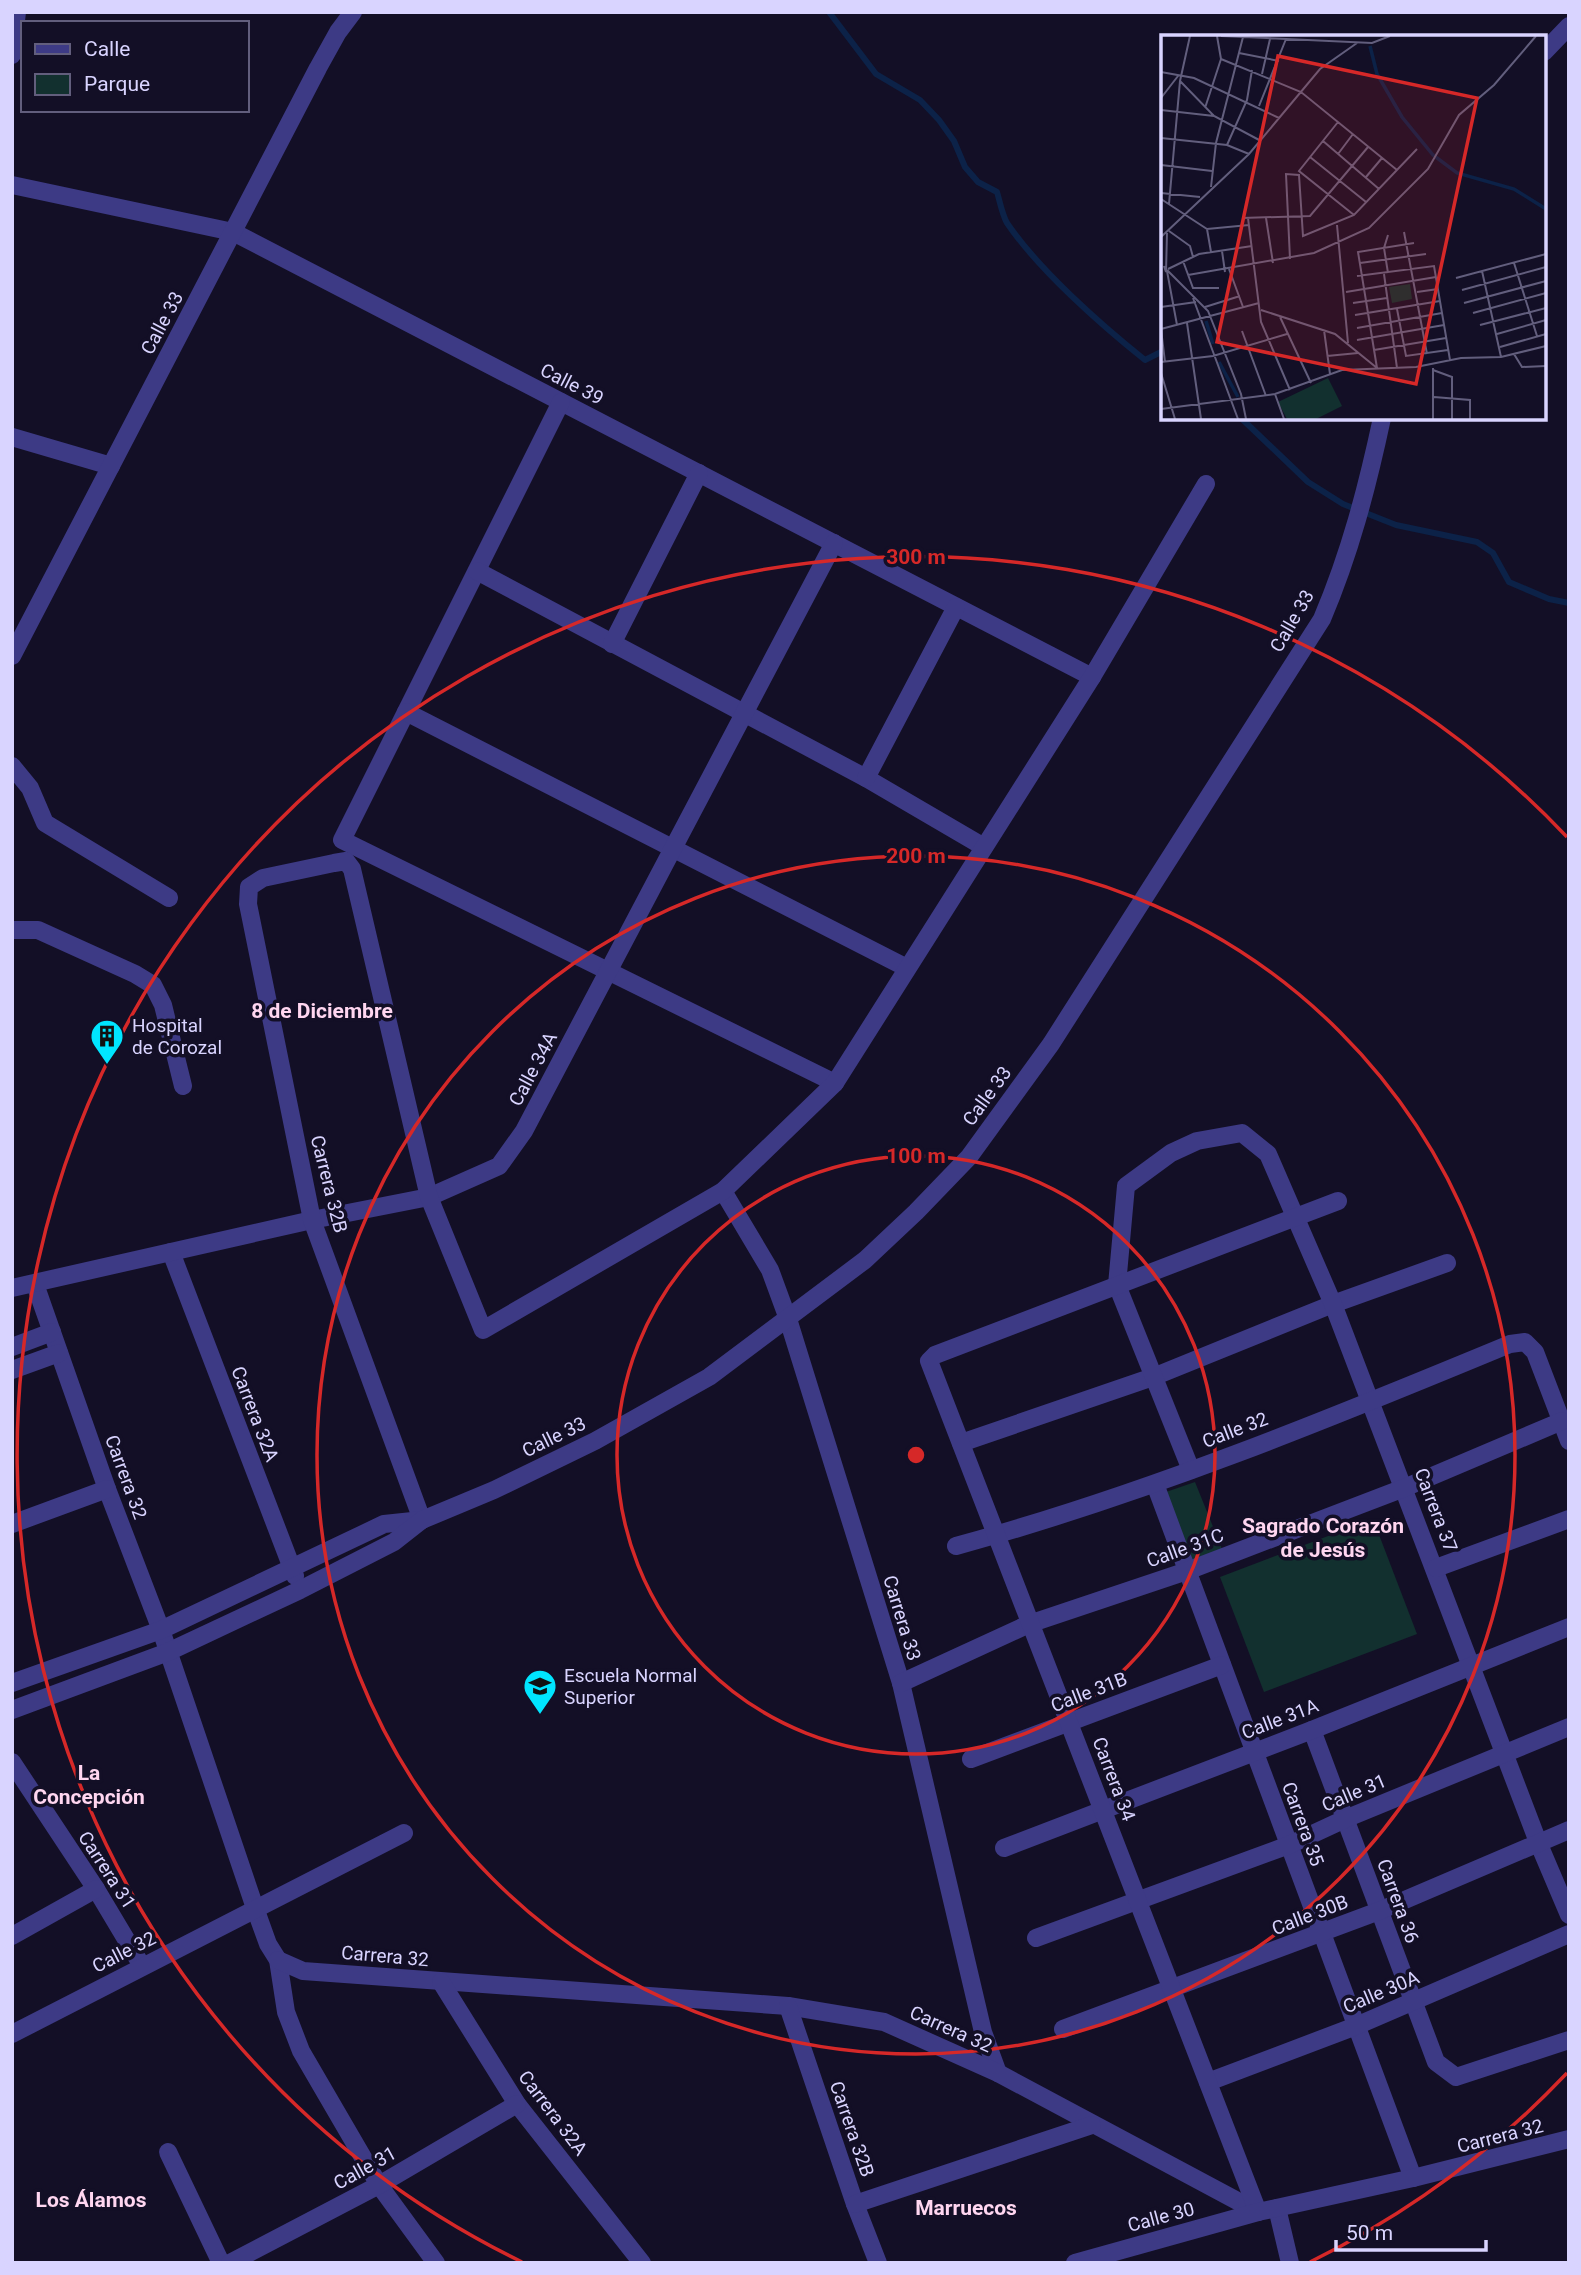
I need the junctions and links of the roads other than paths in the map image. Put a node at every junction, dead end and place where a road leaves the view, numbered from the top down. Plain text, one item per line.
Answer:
1 (17, 12) edge
2 (354, 12) edge
3 (1569, 26) edge
4 (13, 35) edge
5 (1546, 50) edge
6 (12, 55) edge
7 (12, 184) edge
8 (233, 232) junction
9 (561, 402) junction
10 (1382, 420) edge
11 (12, 437) edge
12 (111, 466) junction
13 (699, 473) junction
14 (1206, 484) dead end
15 (834, 543) junction
16 (477, 571) junction
17 (956, 607) junction
18 (612, 644) junction
19 (12, 656) edge
20 (1092, 677) junction
21 (406, 712) junction
22 (744, 714) junction
23 (12, 765) edge
24 (866, 778) junction
25 (984, 847) junction
26 (673, 849) junction
27 (169, 898) dead end
28 (12, 930) edge
29 (907, 968) junction
30 (608, 971) junction
31 (835, 1083) junction
32 (183, 1086) dead end
33 (723, 1191) junction
34 (429, 1197) junction
35 (1338, 1201) dead end
36 (1294, 1218) junction
37 (312, 1220) junction
38 (171, 1252) junction
39 (1447, 1262) dead end
40 (35, 1284) junction
41 (1117, 1285) junction
42 (12, 1288) edge
43 (1333, 1304) junction
44 (788, 1319) junction
45 (52, 1332) junction
46 (12, 1347) edge
47 (59, 1353) junction
48 (12, 1370) edge
49 (1153, 1377) junction
50 (1371, 1401) junction
51 (1562, 1422) junction
52 (1569, 1441) edge
53 (961, 1443) junction
54 (1191, 1470) junction
55 (1155, 1483) junction
56 (1404, 1488) junction
57 (107, 1489) junction
58 (1569, 1519) edge
59 (422, 1520) junction
60 (12, 1524) edge
61 (997, 1535) junction
62 (956, 1546) dead end
63 (291, 1567) junction
64 (1436, 1568) junction
65 (1186, 1571) junction
66 (300, 1590) junction
67 (1029, 1624) junction
68 (1569, 1627) edge
69 (161, 1630) junction
70 (168, 1652) junction
71 (1472, 1664) junction
72 (1222, 1665) junction
73 (12, 1683) edge
74 (901, 1684) junction
75 (12, 1710) edge
76 (1069, 1722) junction
77 (1569, 1727) edge
78 (1312, 1730) junction
79 (1254, 1752) junction
80 (1505, 1754) junction
81 (971, 1759) dead end
82 (12, 1762) edge
83 (1103, 1810) junction
84 (1345, 1819) junction
85 (1569, 1830) edge
86 (404, 1833) dead end
87 (1538, 1842) junction
88 (1289, 1845) junction
89 (1004, 1848) dead end
90 (96, 1889) junction
91 (1138, 1901) junction
92 (255, 1908) junction
93 (1379, 1911) junction
94 (1569, 1915) edge
95 (1322, 1933) junction
96 (1569, 1934) edge
97 (12, 1936) edge
98 (1036, 1938) dead end
99 (278, 1960) junction
100 (142, 1966) junction
101 (441, 1982) junction
102 (1172, 1990) junction
103 (1413, 2002) junction
104 (788, 2006) junction
105 (1356, 2026) junction
106 (1063, 2029) dead end
107 (12, 2034) edge
108 (1569, 2040) edge
109 (998, 2073) junction
110 (1208, 2082) junction
111 (517, 2104) junction
112 (1093, 2125) junction
113 (1569, 2139) edge
114 (168, 2151) dead end
115 (1413, 2178) junction
116 (379, 2185) junction
117 (855, 2204) junction
118 (1277, 2208) junction
119 (1258, 2212) junction
120 (221, 2263) edge
121 (230, 2263) edge
122 (436, 2263) edge
123 (642, 2263) edge
124 (878, 2263) edge
125 (1075, 2263) edge
126 (1290, 2263) edge

1 - 4 street
2 - 8 street, Calle 33
3 - 5 street
4 - 6 street
7 - 8 street, Calle 39
8 - 9 street, Calle 39
8 - 12 street, Calle 33
9 - 13 street, Calle 39
9 - 16 street
10 - 44 street, Calle 33
11 - 12 street
12 - 19 street, Calle 33
13 - 15 street, Calle 39
13 - 18 street
14 - 20 street
15 - 17 street, Calle 39
15 - 22 street, Calle 34A
16 - 18 street
16 - 21 street
17 - 20 street, Calle 39
17 - 24 street
18 - 22 street
20 - 25 street
21 - 26 street
21 - 30 street
22 - 24 street
22 - 26 street, Calle 34A
23 - 27 street
24 - 25 street
25 - 29 street
26 - 29 street
26 - 30 street, Calle 34A
28 - 32 street
29 - 31 street
30 - 31 street
30 - 34 street, Calle 34A
31 - 33 street
33 - 34 street
33 - 44 street, Carrera 33
34 - 37 street, Calle 34A
34 - 37 street, Carrera 32B
35 - 36 street
36 - 41 street
36 - 41 street, Carrera 37
36 - 43 street, Carrera 37
37 - 38 street, Calle 34A
37 - 59 street, Carrera 32B
38 - 40 street, Calle 34A
38 - 63 street, Carrera 32A
39 - 43 street
40 - 42 street, Calle 34A
40 - 45 street, Carrera 32
41 - 49 street
41 - 53 street, Carrera 34
43 - 49 street
43 - 50 street, Carrera 37
44 - 59 street, Calle 33
44 - 74 street, Carrera 33
45 - 46 street
45 - 47 street, Carrera 32
47 - 48 street
47 - 57 street, Carrera 32
49 - 53 street
49 - 54 street
50 - 51 street, Calle 32
50 - 54 street, Calle 32
50 - 56 street, Carrera 37
51 - 52 street
51 - 56 street, Calle 31C
53 - 61 street, Carrera 34
54 - 55 street, Calle 32
55 - 61 street, Calle 32
55 - 65 street, Carrera 35
56 - 64 street, Carrera 37
56 - 65 street, Calle 31C
57 - 60 street
57 - 69 street, Carrera 32
58 - 64 street
59 - 63 street, Calle 33
59 - 66 street, Calle 33
61 - 62 street, Calle 32
61 - 67 street, Carrera 34
63 - 66 street, Carrera 32A
63 - 69 street, Calle 33
64 - 71 street, Carrera 37
65 - 67 street, Calle 31C
65 - 72 street, Carrera 35
66 - 70 street, Calle 33
67 - 74 street, Calle 31C
67 - 76 street, Carrera 34
68 - 71 street, Calle 31A
69 - 70 street, Carrera 32
69 - 73 street, Calle 33
70 - 75 street, Calle 33
70 - 92 street, Carrera 32
71 - 78 street, Calle 31A
71 - 80 street, Carrera 37
72 - 76 street, Calle 31B
72 - 79 street, Carrera 35
74 - 109 street, Carrera 33
76 - 81 street, Calle 31B
76 - 83 street, Carrera 34
77 - 80 street, Calle 31
78 - 79 street, Calle 31A
78 - 84 street, Carrera 36
79 - 83 street, Calle 31A
79 - 88 street, Carrera 35
80 - 84 street, Calle 31
80 - 87 street, Carrera 37
82 - 90 street, Carrera 31
83 - 89 street, Calle 31A
83 - 91 street, Carrera 34
84 - 88 street, Calle 31
84 - 93 street, Carrera 36
85 - 87 street, Calle 30B
86 - 92 street, Calle 32
87 - 93 street, Calle 30B
87 - 94 street, Carrera 37
88 - 91 street, Calle 31
88 - 95 street, Carrera 35
90 - 97 street
90 - 100 street, Carrera 31
91 - 98 street, Calle 31
91 - 102 street, Carrera 34
92 - 99 street, Carrera 32
92 - 100 street, Calle 32
93 - 95 street, Calle 30B
93 - 103 street, Carrera 36
95 - 102 street, Calle 30B
95 - 105 street, Carrera 35
96 - 103 street, Calle 30A
99 - 101 street, Carrera 32
99 - 116 street, Carrera 32
100 - 107 street, Calle 32
101 - 104 street, Carrera 32
101 - 111 street, Carrera 32A
102 - 106 street, Calle 30B
102 - 110 street, Carrera 34
103 - 105 street, Calle 30A
103 - 108 street, Carrera 36
104 - 109 street, Carrera 32
104 - 117 street, Carrera 32B
105 - 110 street, Calle 30A
105 - 115 street, Carrera 35
109 - 112 street, Carrera 32
110 - 119 street, Carrera 34
111 - 116 street, Calle 31
111 - 123 street, Carrera 32A
112 - 117 street
112 - 119 street, Carrera 32
113 - 115 street, Carrera 32
114 - 120 street
115 - 118 street, Carrera 32
116 - 121 street, Calle 31
116 - 122 street, Carrera 32
117 - 124 street, Carrera 32B
118 - 119 street, Carrera 32
118 - 126 street
119 - 125 street, Calle 30

